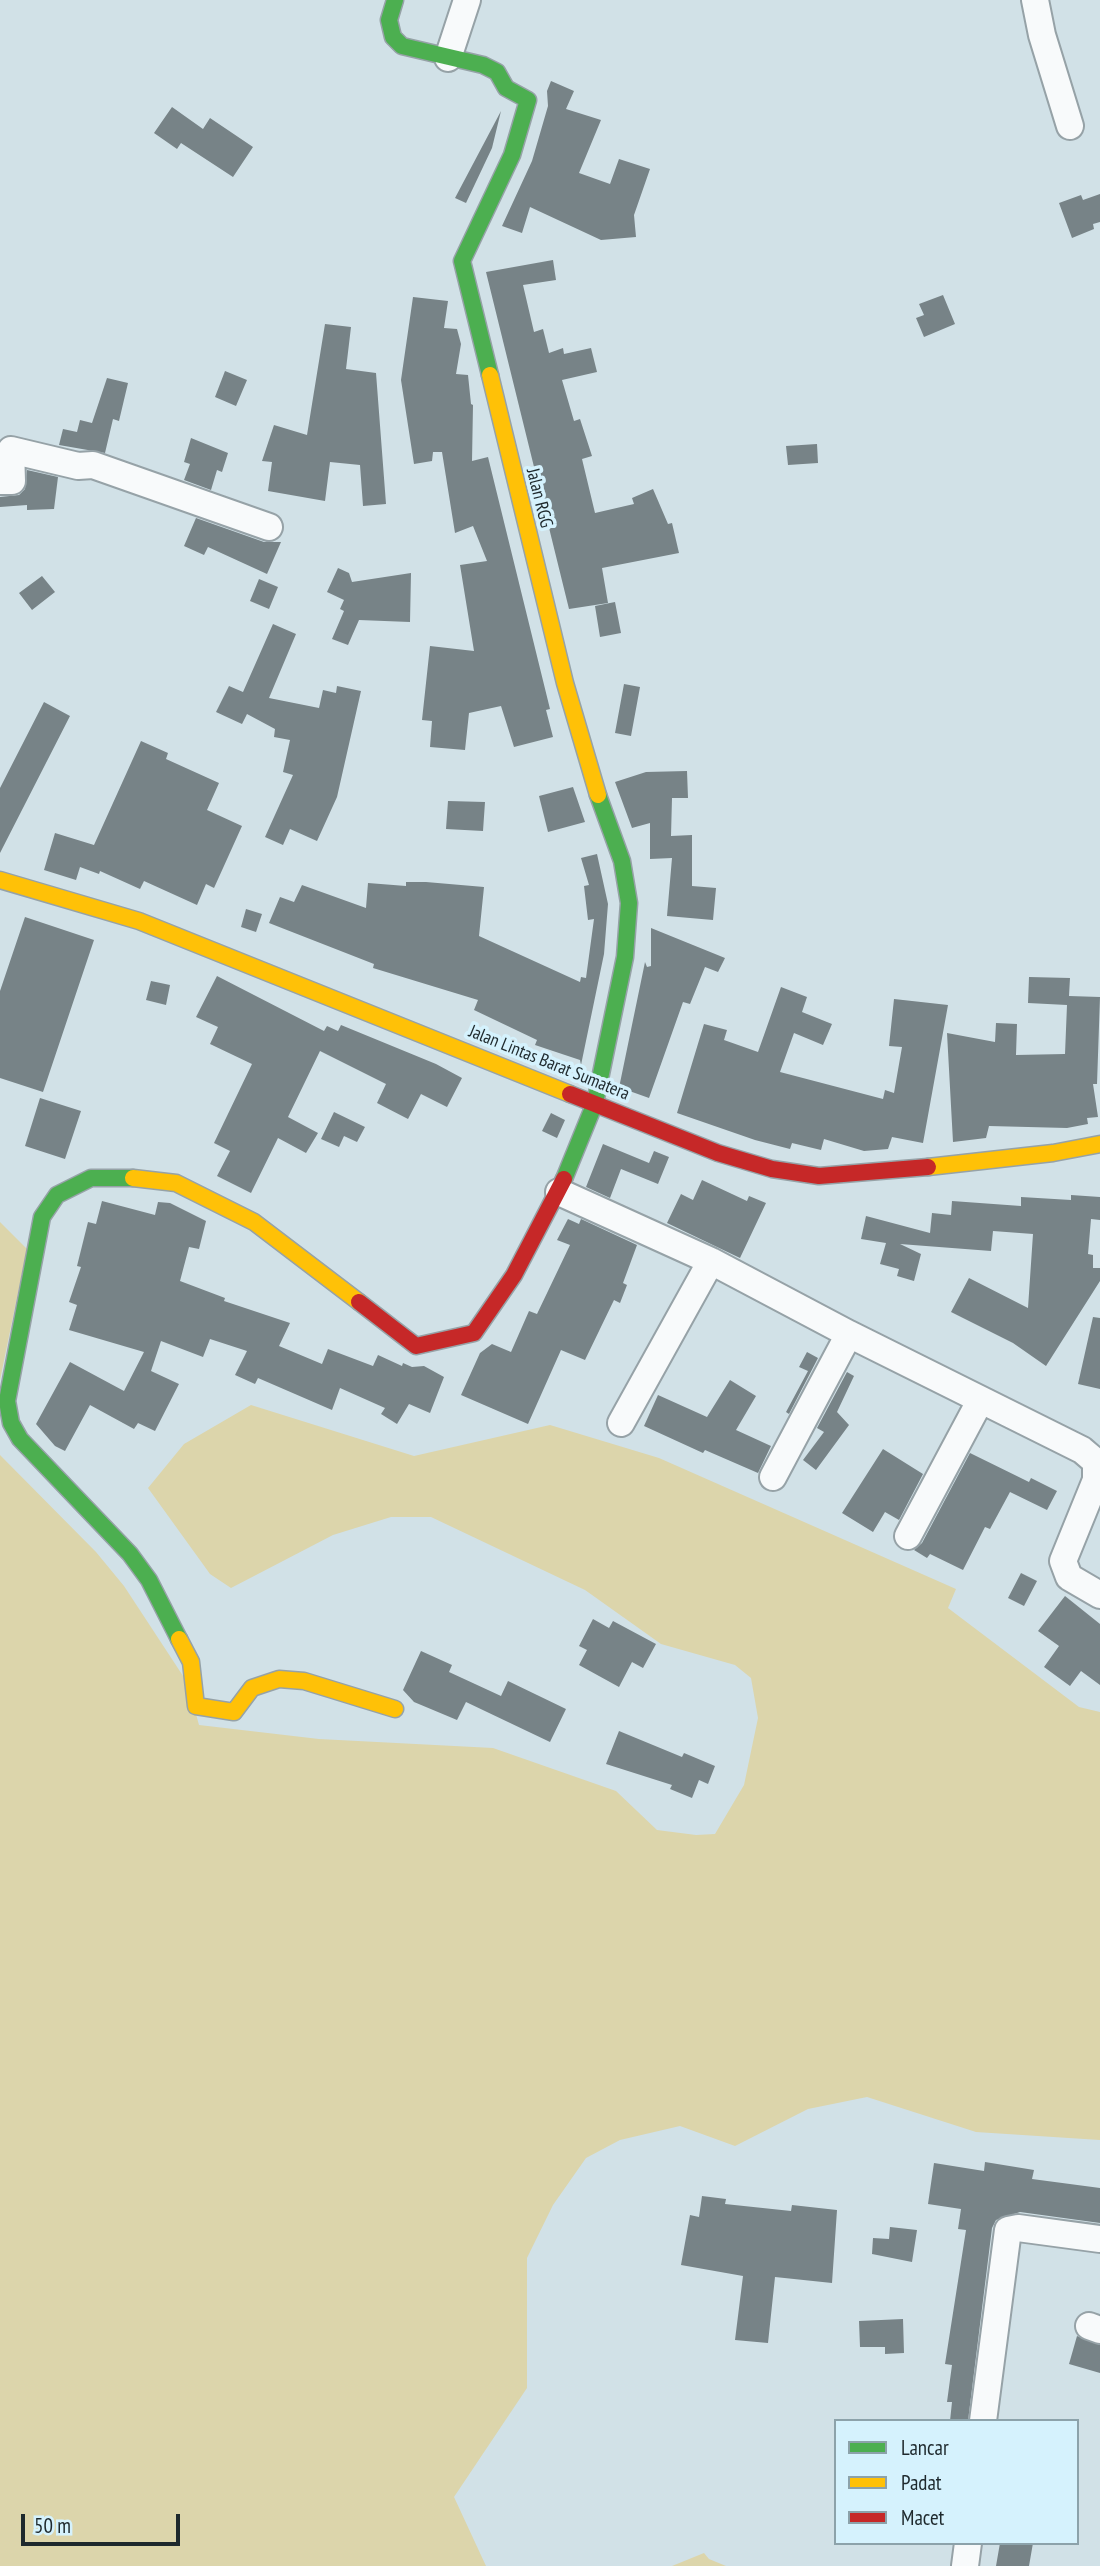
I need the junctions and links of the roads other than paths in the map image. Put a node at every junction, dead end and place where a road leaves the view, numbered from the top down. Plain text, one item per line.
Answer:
1 (395, 0) edge
2 (467, 0) edge
3 (1035, 0) edge
4 (448, 58) junction
5 (1070, 126) dead end
6 (0, 481) edge
7 (269, 527) dead end
8 (0, 880) edge
9 (595, 1103) junction
10 (1100, 1144) edge
11 (559, 1192) junction
12 (711, 1261) junction
13 (849, 1334) junction
14 (980, 1401) junction
15 (621, 1423) dead end
16 (774, 1477) dead end
17 (908, 1536) dead end
18 (1100, 1595) edge
19 (395, 1709) dead end
20 (1100, 2239) edge
21 (984, 2419) edge
22 (968, 2545) edge
23 (965, 2566) edge

1 - 4 main road, Jalan RGG
2 - 4 street
3 - 5 street
4 - 9 main road, Jalan RGG
6 - 7 street
8 - 9 main road, Jalan Lintas Barat Sumatera
9 - 10 main road, Jalan Lintas Barat Sumatera
9 - 11 main road
11 - 12 street
11 - 19 main road
12 - 13 street
12 - 15 street
13 - 14 street
13 - 16 street
14 - 17 street
14 - 18 street
20 - 21 street
22 - 23 street

